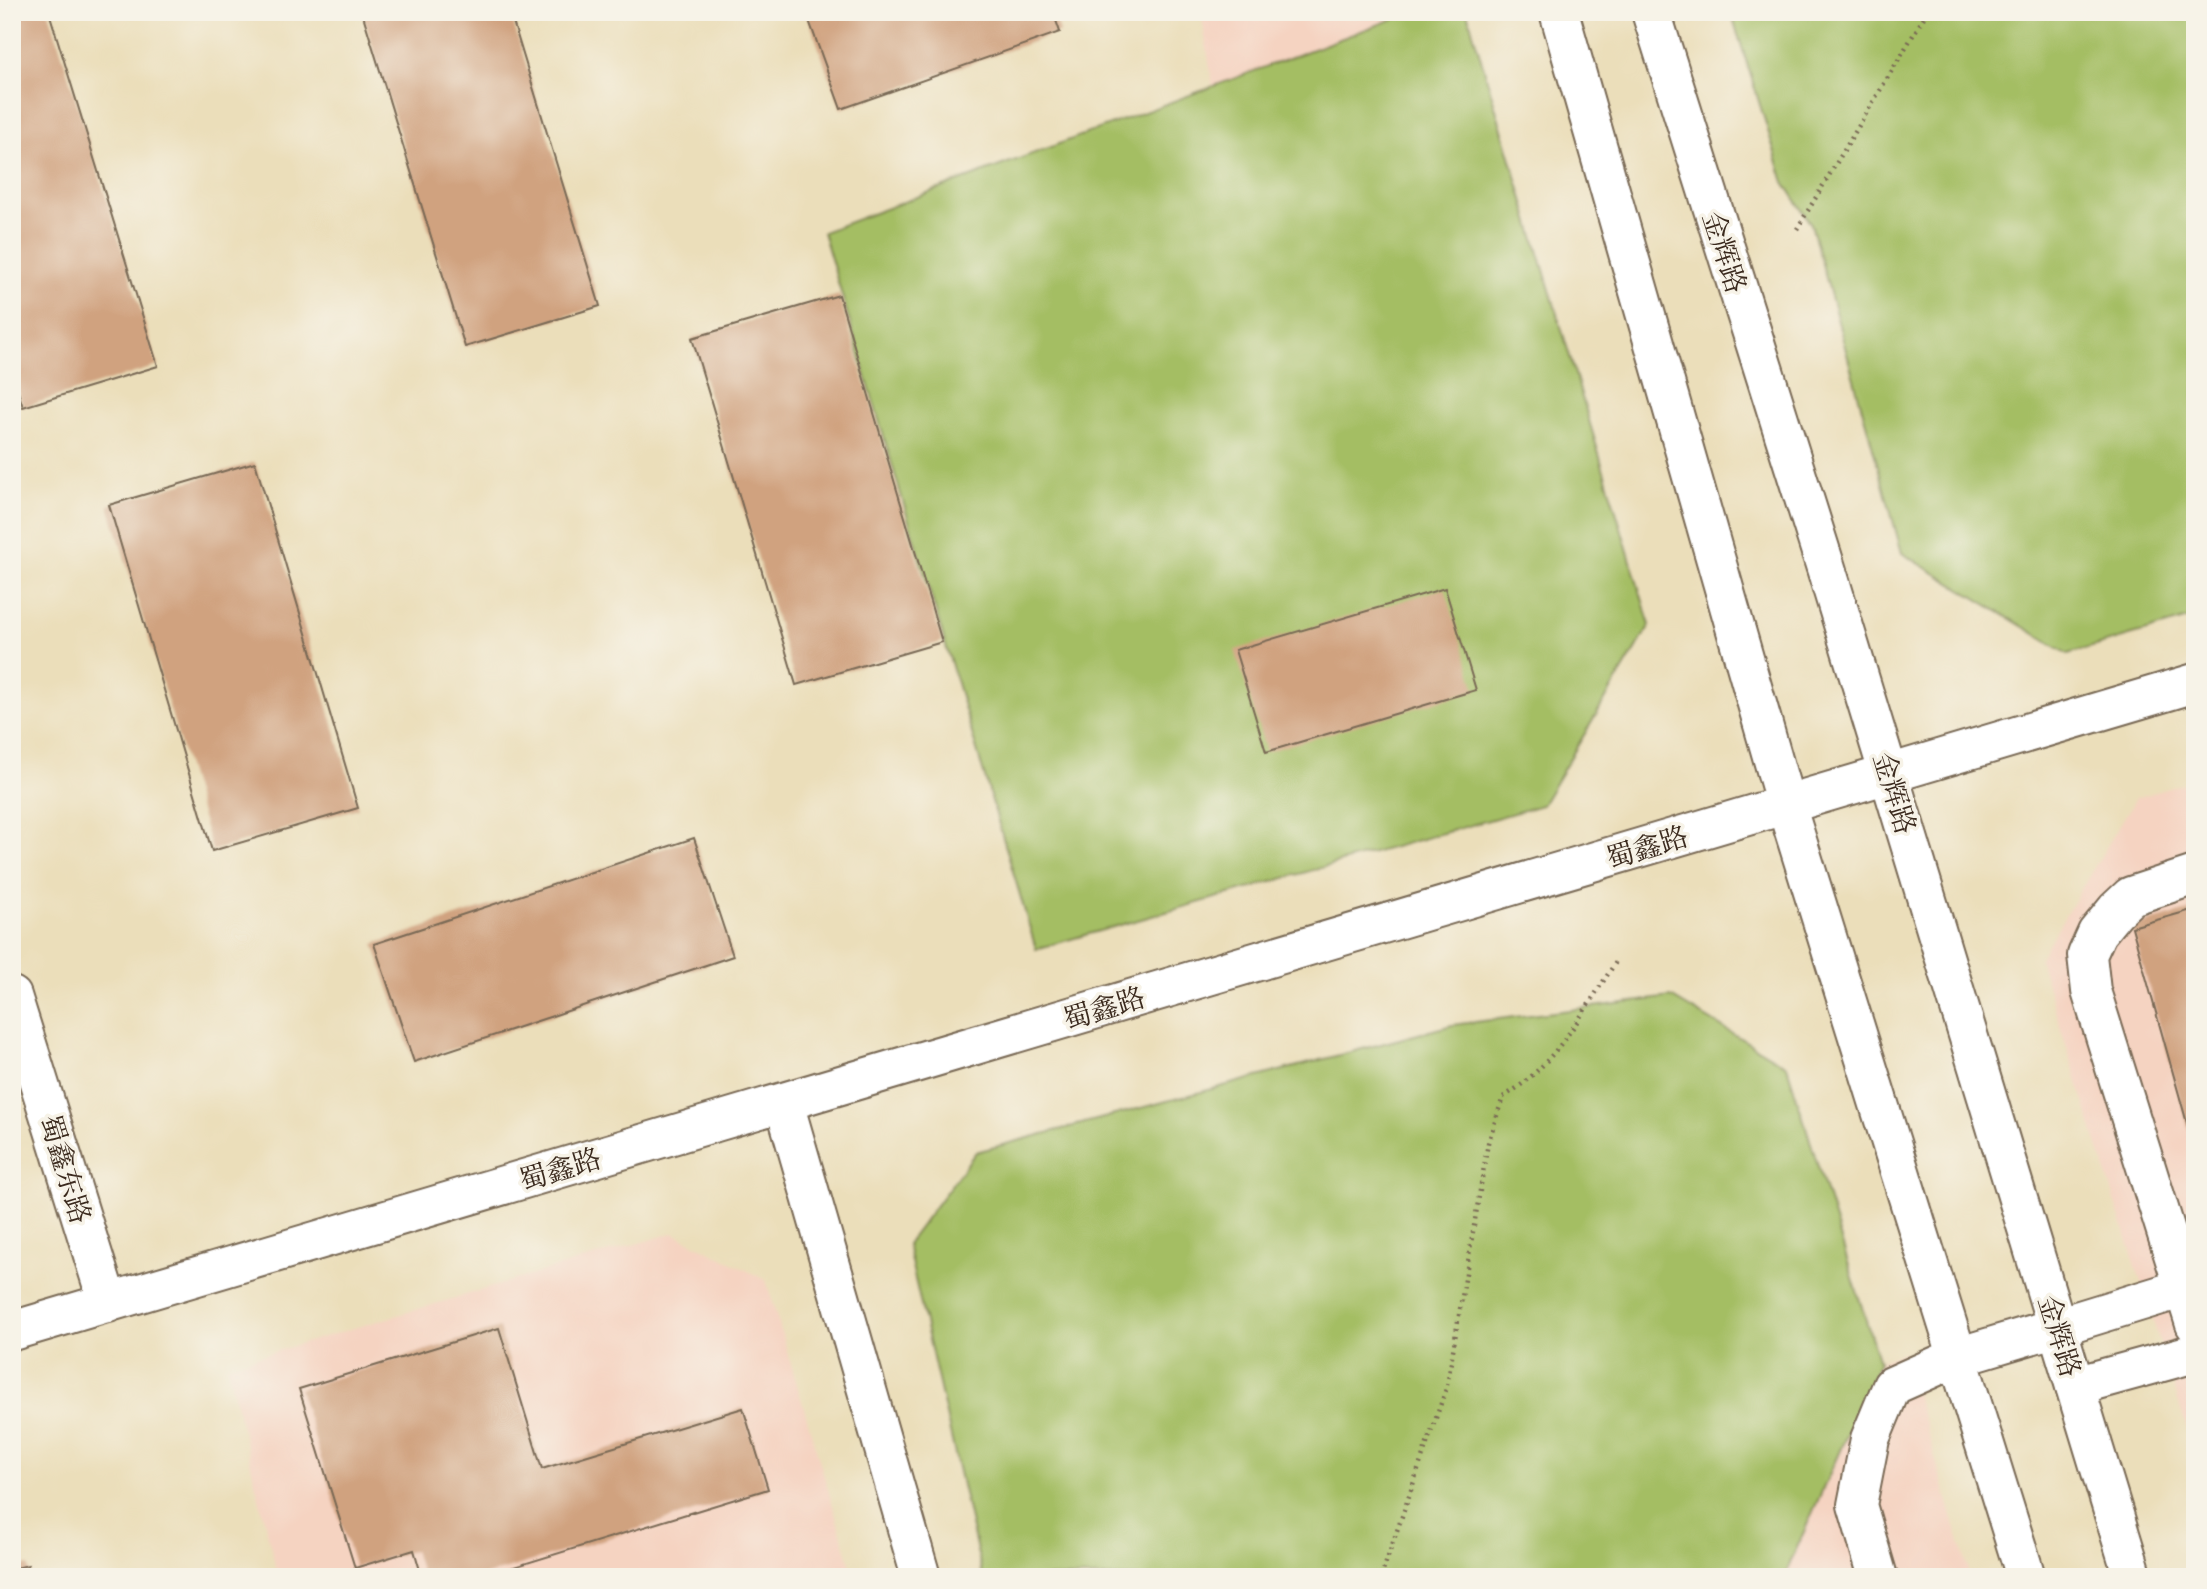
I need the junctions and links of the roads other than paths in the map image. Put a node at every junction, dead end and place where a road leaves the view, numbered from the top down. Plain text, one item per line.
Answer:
1 (1562, 17) edge
2 (1650, 17) edge
3 (2195, 683) edge
4 (1890, 775) junction
5 (1786, 805) junction
6 (2195, 875) edge
7 (12, 996) edge
8 (784, 1103) junction
9 (2184, 1288) junction
10 (108, 1303) junction
11 (2195, 1324) edge
12 (2057, 1327) junction
13 (12, 1331) edge
14 (2195, 1353) edge
15 (1957, 1357) junction
16 (2075, 1385) junction
17 (921, 1577) edge
18 (1878, 1577) edge
19 (2026, 1577) edge
20 (2133, 1577) edge

1 - 5 main road
2 - 4 main road, 金辉路
3 - 4 main road, 蜀鑫路
4 - 5 main road, 蜀鑫路
4 - 12 main road, 金辉路
5 - 8 main road, 蜀鑫路
5 - 15 main road
6 - 9 main road
7 - 10 main road, 蜀鑫东路
8 - 10 main road, 蜀鑫路
8 - 17 main road
9 - 11 main road
9 - 12 main road
10 - 13 main road, 蜀鑫路
12 - 15 main road
12 - 16 main road, 金辉路
14 - 16 main road
15 - 18 main road
15 - 19 main road
16 - 20 main road, 金辉路

